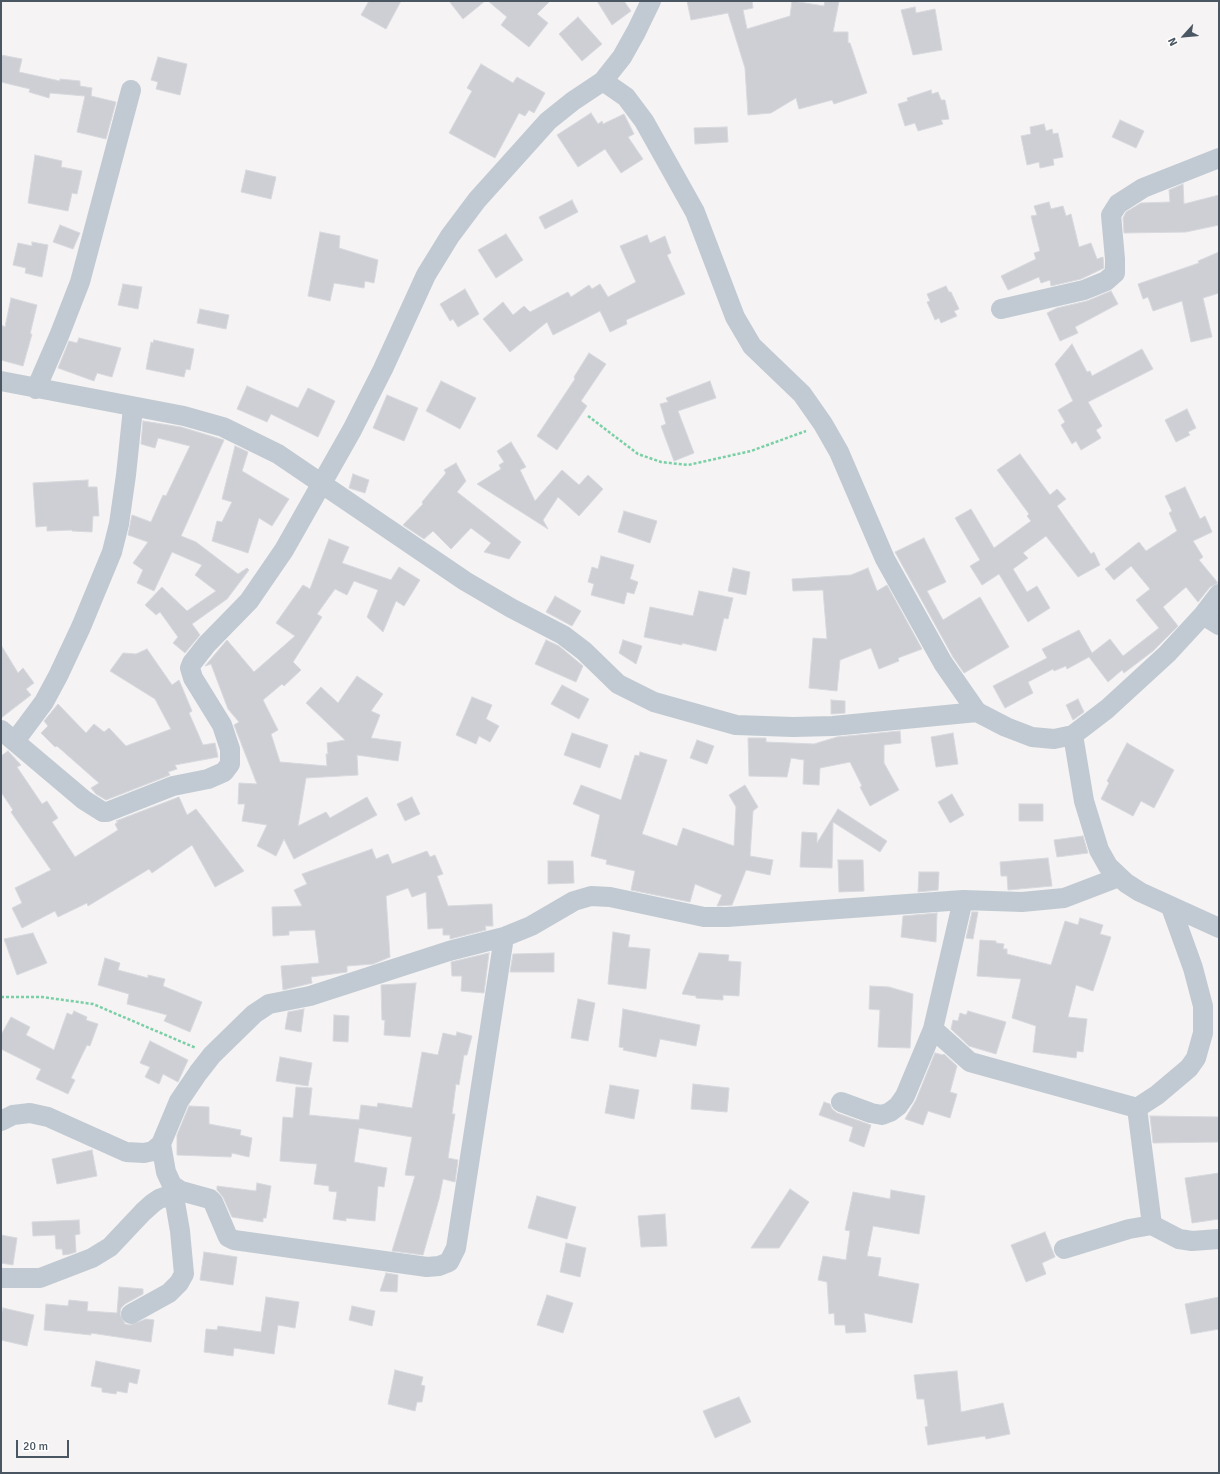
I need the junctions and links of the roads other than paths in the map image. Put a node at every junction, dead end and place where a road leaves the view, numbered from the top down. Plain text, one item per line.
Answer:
1 (651, 1) edge
2 (603, 81) junction
3 (131, 90) dead end
4 (1219, 158) edge
5 (1001, 309) dead end
6 (1, 381) edge
7 (36, 389) junction
8 (133, 408) junction
9 (321, 482) junction
10 (1219, 594) edge
11 (1211, 620) edge
12 (977, 712) junction
13 (8, 735) edge
14 (1073, 735) junction
15 (1119, 877) junction
16 (963, 900) junction
17 (1171, 907) junction
18 (1219, 928) edge
19 (504, 937) junction
20 (933, 1029) junction
21 (841, 1102) dead end
22 (1137, 1108) junction
23 (1, 1121) edge
24 (161, 1144) junction
25 (173, 1189) junction
26 (1152, 1225) junction
27 (1219, 1239) edge
28 (1064, 1249) dead end
29 (1, 1278) edge
30 (130, 1314) dead end

1 - 2 street
2 - 9 street
2 - 12 street
3 - 7 street
4 - 5 street
6 - 7 street
7 - 8 street
8 - 9 street
8 - 13 street
9 - 12 street
9 - 13 street
10 - 11 street
11 - 14 street
12 - 14 street
14 - 15 street
15 - 16 street
15 - 17 street
16 - 19 street
16 - 20 street
17 - 18 street
17 - 22 street
19 - 24 street
19 - 25 street
20 - 21 street
20 - 22 street
22 - 26 street
23 - 24 street
24 - 25 street
25 - 29 street
25 - 30 street
26 - 27 street
26 - 28 street

